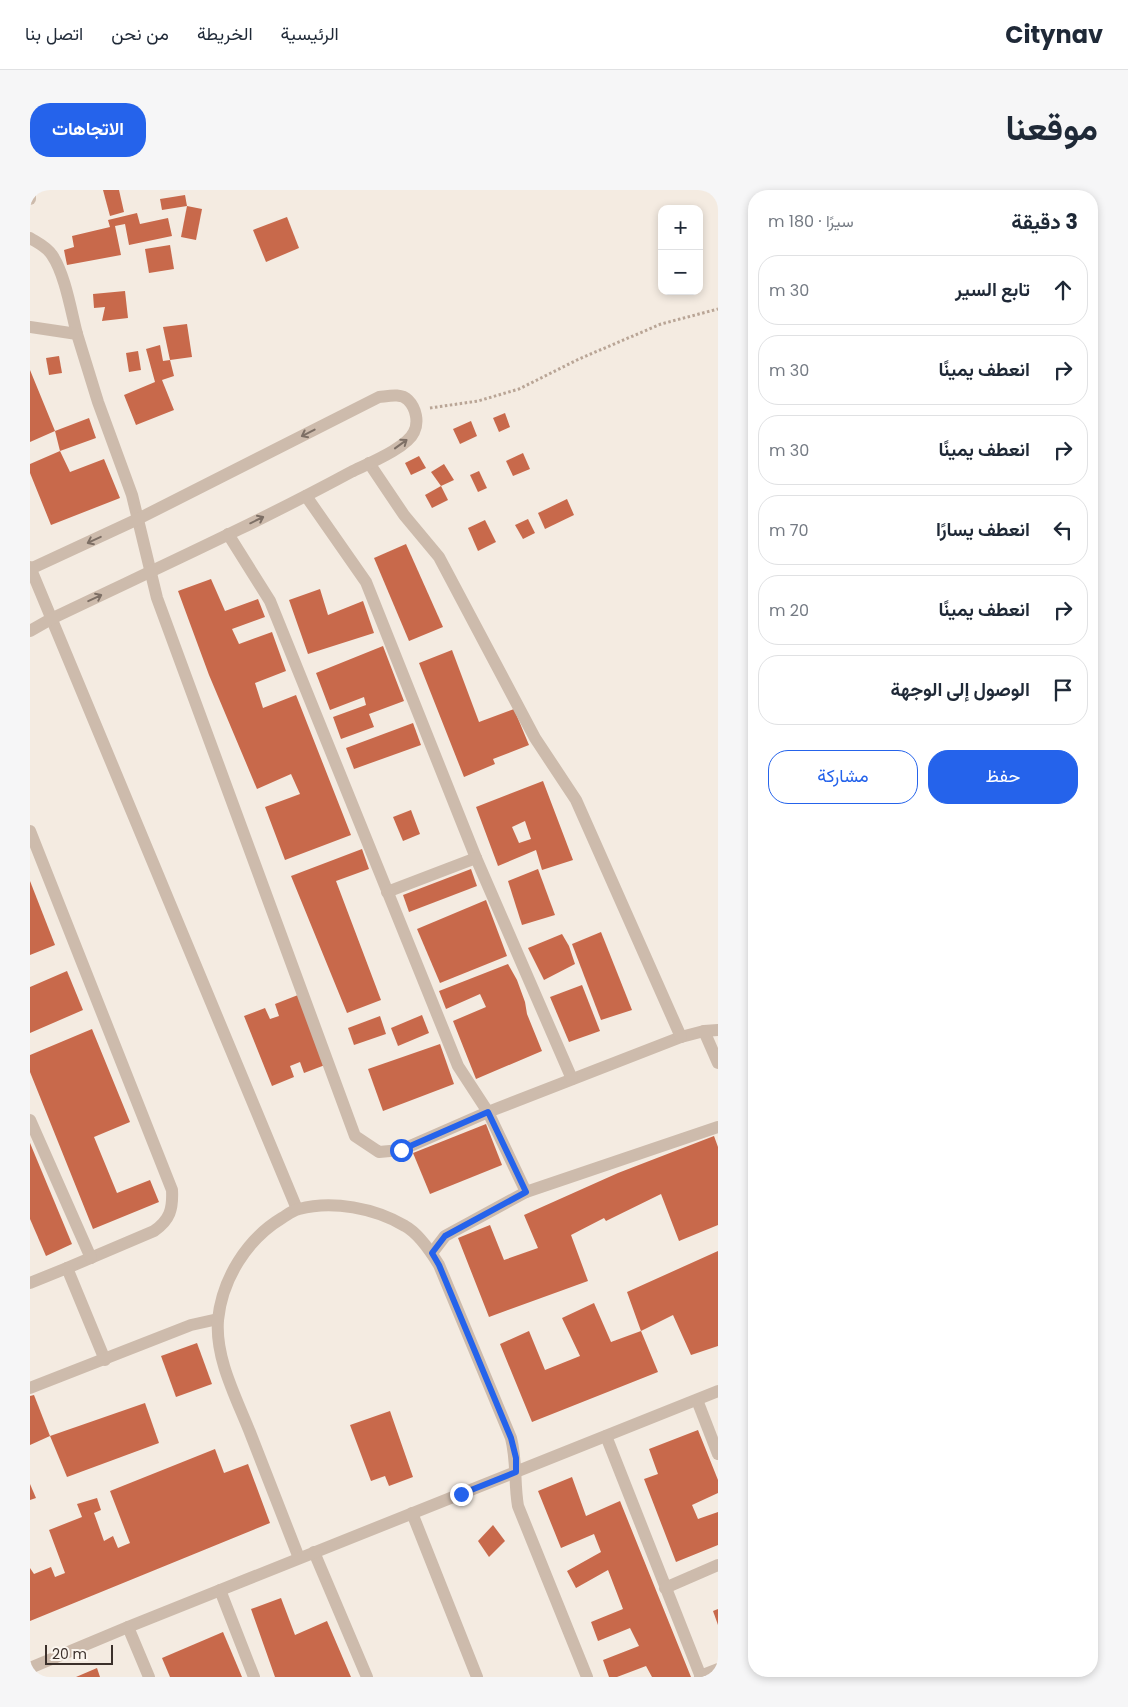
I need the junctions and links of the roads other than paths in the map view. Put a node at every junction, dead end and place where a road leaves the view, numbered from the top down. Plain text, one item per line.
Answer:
1 (30, 190) edge
2 (30, 199) edge
3 (30, 238) edge
4 (30, 326) edge
5 (77, 334) junction
6 (369, 463) junction
7 (306, 496) junction
8 (138, 519) junction
9 (228, 534) junction
10 (30, 568) edge
11 (151, 572) junction
12 (51, 619) junction
13 (30, 631) edge
14 (30, 831) edge
15 (476, 858) junction
16 (387, 892) junction
17 (718, 1030) edge
18 (704, 1031) junction
19 (681, 1037) junction
20 (718, 1063) edge
21 (572, 1079) junction
22 (488, 1112) junction
23 (30, 1120) edge
24 (718, 1127) edge
25 (526, 1192) junction
26 (297, 1209) junction
27 (432, 1253) junction
28 (91, 1258) junction
29 (67, 1268) junction
30 (30, 1283) edge
31 (218, 1319) junction
32 (105, 1360) junction
33 (30, 1388) edge
34 (718, 1391) edge
35 (697, 1400) junction
36 (606, 1436) junction
37 (718, 1454) edge
38 (516, 1472) junction
39 (412, 1513) junction
40 (314, 1552) junction
41 (300, 1558) junction
42 (718, 1565) edge
43 (665, 1588) junction
44 (220, 1590) junction
45 (128, 1627) junction
46 (30, 1668) edge
47 (718, 1669) edge
48 (149, 1677) edge
49 (254, 1677) edge
50 (367, 1677) edge
51 (477, 1677) edge
52 (587, 1677) edge
53 (701, 1677) edge

1 - 2 street
3 - 5 street
4 - 5 street
5 - 8 street
6 - 7 street
6 -> 8 street
6 - 19 street
9 -> 7 street
7 - 15 street
8 -> 10 street
8 - 11 street
9 - 11 street
9 - 16 street
10 - 12 street
12 -> 11 street
11 - 22 street
12 - 13 street
12 - 26 street
14 - 28 street
15 - 16 street
15 - 21 street
16 - 22 street
17 - 18 street
18 - 19 street
18 - 20 street
19 - 21 street
21 - 22 street
22 - 25 street
23 - 28 street
24 - 25 street
25 - 27 street
26 - 27 street
26 - 31 street
27 - 38 street
28 - 29 street
29 - 30 street
29 - 32 street
31 - 32 street
31 - 41 street
32 - 33 street
34 - 35 street
35 - 36 street
35 - 37 street
36 - 38 street
36 - 43 street
38 - 39 street
38 - 52 street
39 - 40 street
39 - 51 street
40 - 41 street
40 - 50 street
41 - 44 street
42 - 43 street
43 - 53 street
44 - 45 street
44 - 49 street
45 - 46 street
45 - 48 street
47 - 53 street

